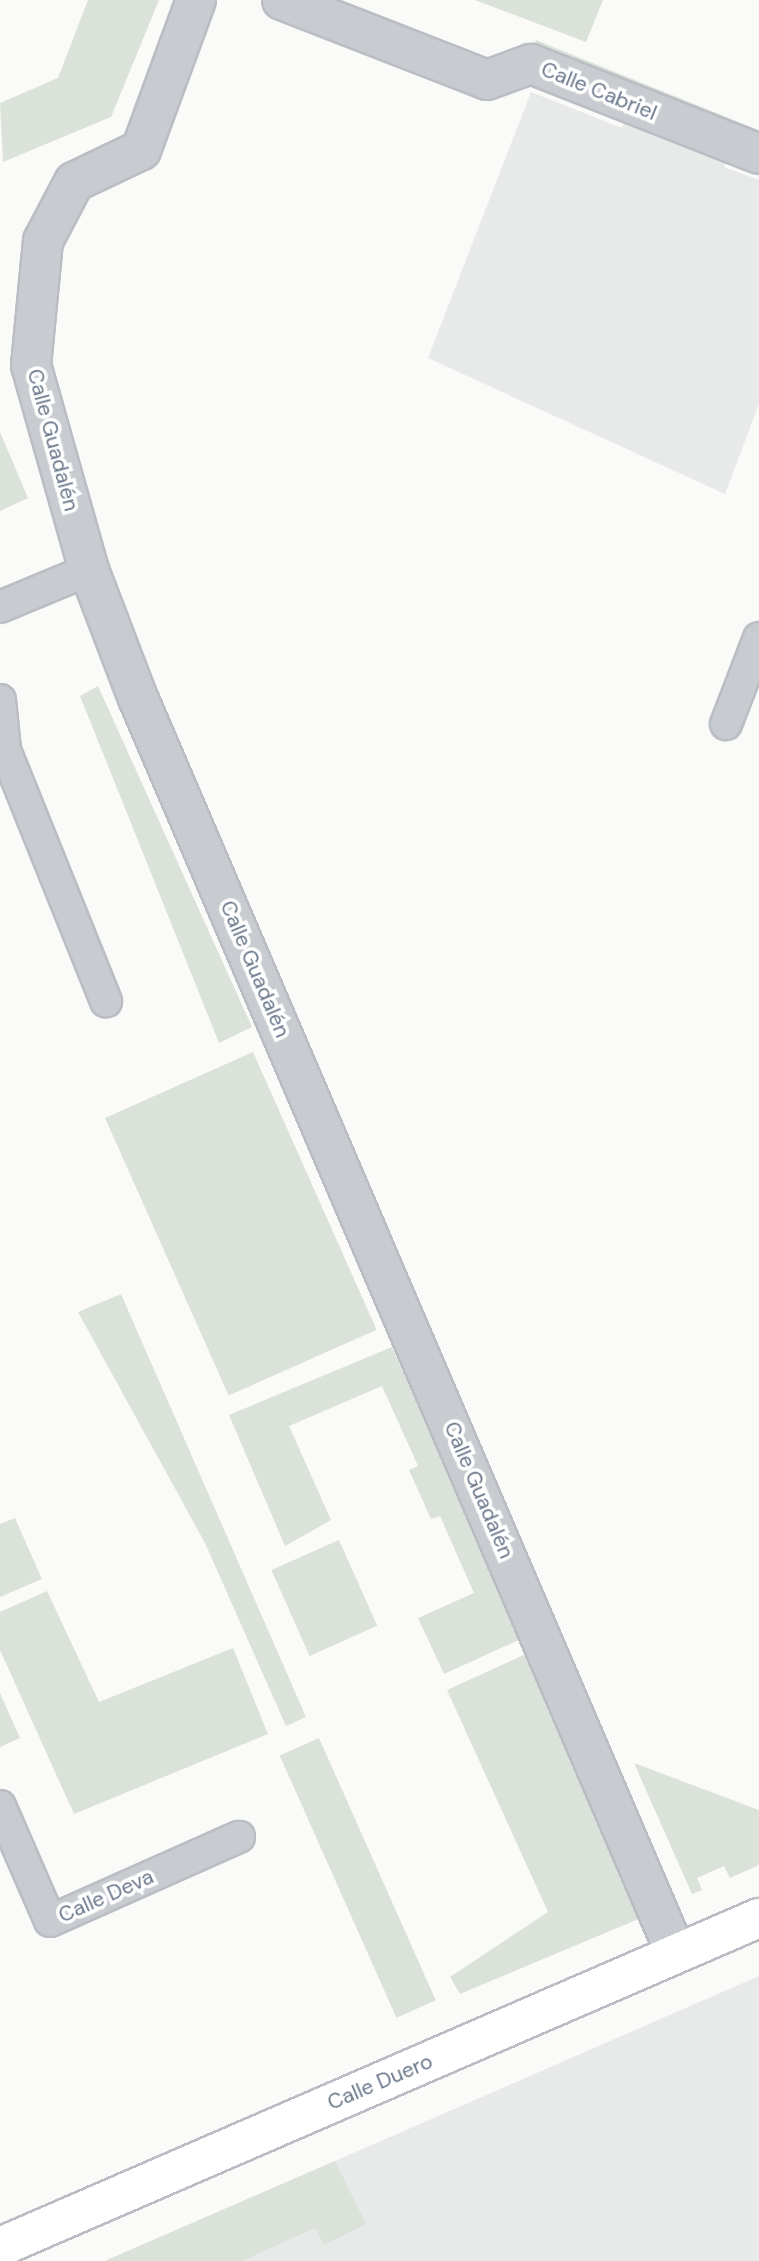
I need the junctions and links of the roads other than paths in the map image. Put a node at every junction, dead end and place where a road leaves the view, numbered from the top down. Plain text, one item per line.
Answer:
1 (196, 0) edge
2 (282, 0) edge
3 (759, 154) edge
4 (89, 570) junction
5 (0, 607) edge
6 (759, 638) edge
7 (0, 700) edge
8 (726, 724) dead end
9 (106, 1001) dead end
10 (0, 1806) edge
11 (239, 1837) dead end
12 (759, 1918) edge
13 (676, 1954) junction
14 (0, 2247) edge

1 - 4 street, Calle Guadalén
2 - 3 street, Calle Cabriel
4 - 5 lane
4 - 13 street, Calle Guadalén
6 - 8 lane
7 - 9 lane
10 - 11 lane, Calle Deva
12 - 13 street, Calle Duero
13 - 14 street, Calle Duero

